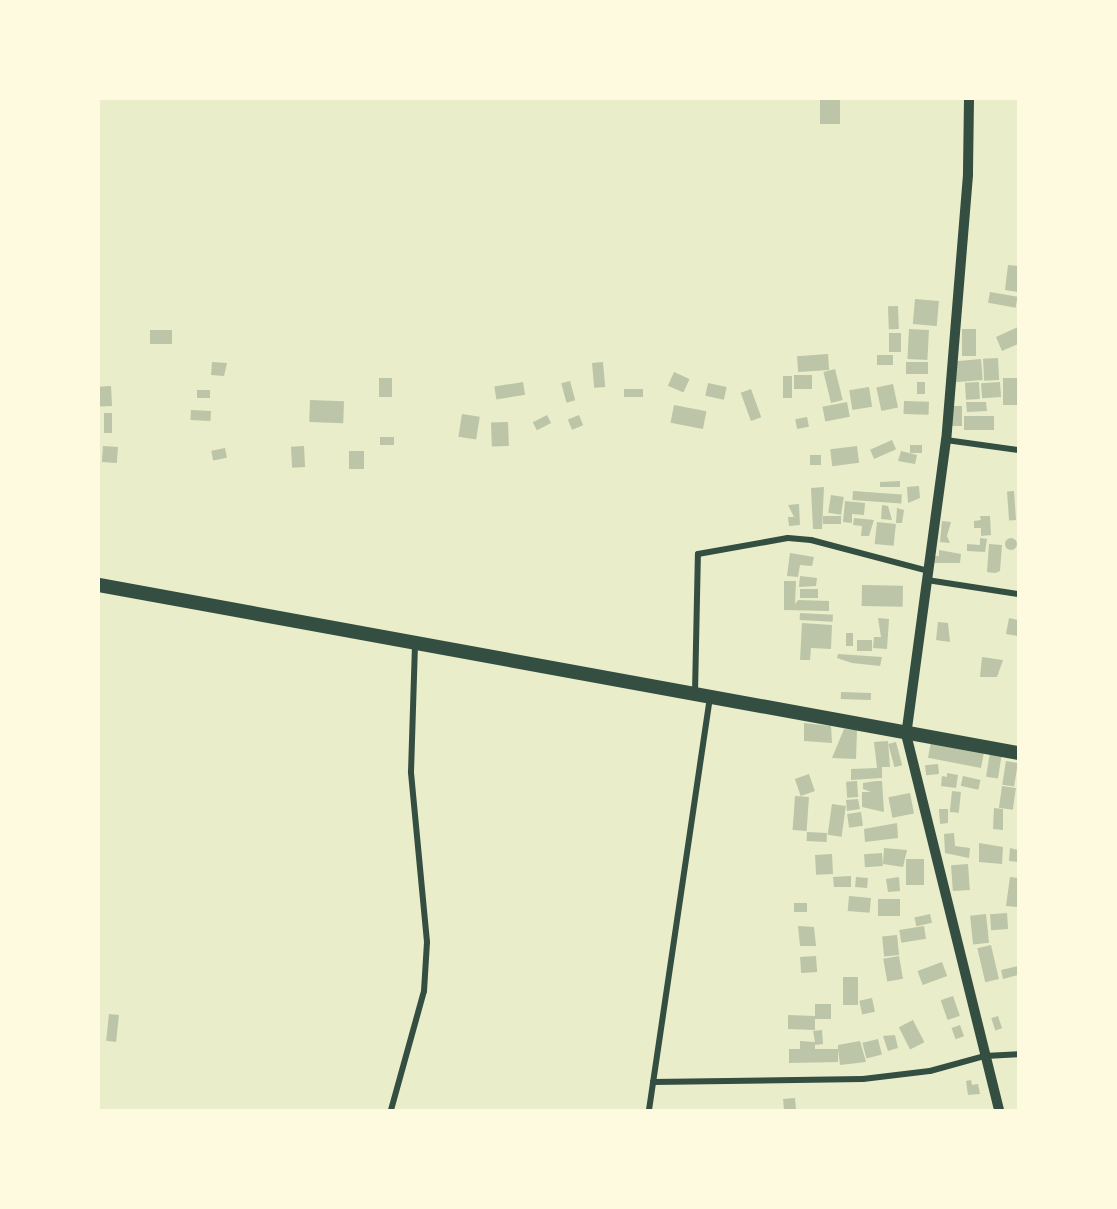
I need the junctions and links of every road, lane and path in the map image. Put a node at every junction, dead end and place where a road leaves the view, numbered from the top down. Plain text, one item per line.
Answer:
1 (969, 101) edge
2 (946, 441) junction
3 (1018, 450) edge
4 (928, 576) junction
5 (99, 585) edge
6 (1018, 594) edge
7 (415, 645) junction
8 (695, 694) junction
9 (710, 696) junction
10 (906, 734) junction
11 (1018, 753) edge
12 (1018, 1054) edge
13 (986, 1056) junction
14 (653, 1082) junction
15 (391, 1110) edge
16 (648, 1110) edge
17 (999, 1110) edge

1 - 2 street
2 - 3 street
2 - 4 street
4 - 6 street
4 - 8 street
4 - 10 street
5 - 7 main road
7 - 8 main road
7 - 15 street
8 - 9 main road
9 - 10 main road
9 - 14 street
10 - 11 main road
10 - 13 street
12 - 13 street
13 - 14 street
13 - 17 street
14 - 16 street

